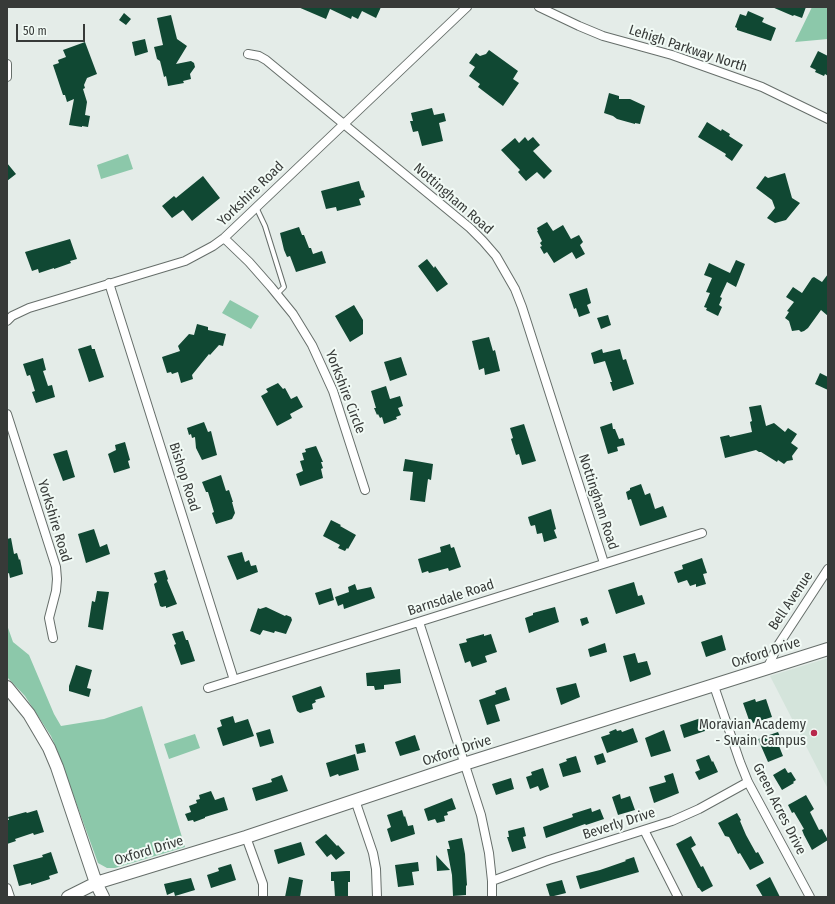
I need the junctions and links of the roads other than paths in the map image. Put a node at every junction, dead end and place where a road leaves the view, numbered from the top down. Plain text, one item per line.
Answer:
1 (467, 7) edge
2 (539, 7) edge
3 (248, 54) dead end
4 (7, 64) edge
5 (7, 77) edge
6 (828, 119) edge
7 (343, 124) junction
8 (256, 207) junction
9 (224, 238) junction
10 (108, 283) junction
11 (277, 294) junction
12 (7, 321) edge
13 (7, 414) edge
14 (366, 490) dead end
15 (702, 533) dead end
16 (604, 563) junction
17 (828, 569) edge
18 (419, 622) junction
19 (53, 638) dead end
20 (828, 649) edge
21 (767, 669) junction
22 (234, 680) junction
23 (714, 686) junction
24 (7, 688) edge
25 (208, 688) dead end
26 (464, 764) junction
27 (748, 782) junction
28 (355, 800) junction
29 (644, 830) junction
30 (246, 837) junction
31 (492, 881) junction
32 (96, 882) junction
33 (68, 897) edge
34 (103, 897) edge
35 (263, 897) edge
36 (377, 897) edge
37 (492, 897) edge
38 (678, 897) edge
39 (810, 897) edge

1 - 7 street, Yorkshire Road
2 - 6 street, Lehigh Parkway North
3 - 7 street, Nottingham Road
4 - 5 street
7 - 8 street, Yorkshire Road
7 - 16 street, Nottingham Road
8 - 9 street, Yorkshire Road
8 - 11 lane
9 - 10 street, Yorkshire Road
9 - 11 street, Yorkshire Circle
10 - 12 street, Yorkshire Road
10 - 22 street, Bishop Road
11 - 14 street, Yorkshire Circle
13 - 19 street, Yorkshire Road
15 - 16 street, Barnsdale Road
16 - 18 street, Barnsdale Road
17 - 21 street, Bell Avenue
18 - 22 street, Barnsdale Road
18 - 26 street
20 - 21 main road, Oxford Drive
21 - 23 main road, Oxford Drive
22 - 25 street, Barnsdale Road
23 - 26 main road, Oxford Drive
23 - 27 street, Green Acres Drive
24 - 32 main road
26 - 28 main road, Oxford Drive
26 - 31 street
27 - 29 street, Beverly Drive
27 - 39 street, Green Acres Drive
28 - 30 main road, Oxford Drive
28 - 36 street
29 - 31 street, Beverly Drive
29 - 38 street
30 - 32 main road, Oxford Drive
30 - 35 street
31 - 37 street
32 - 33 main road, Oxford Drive
32 - 34 main road

